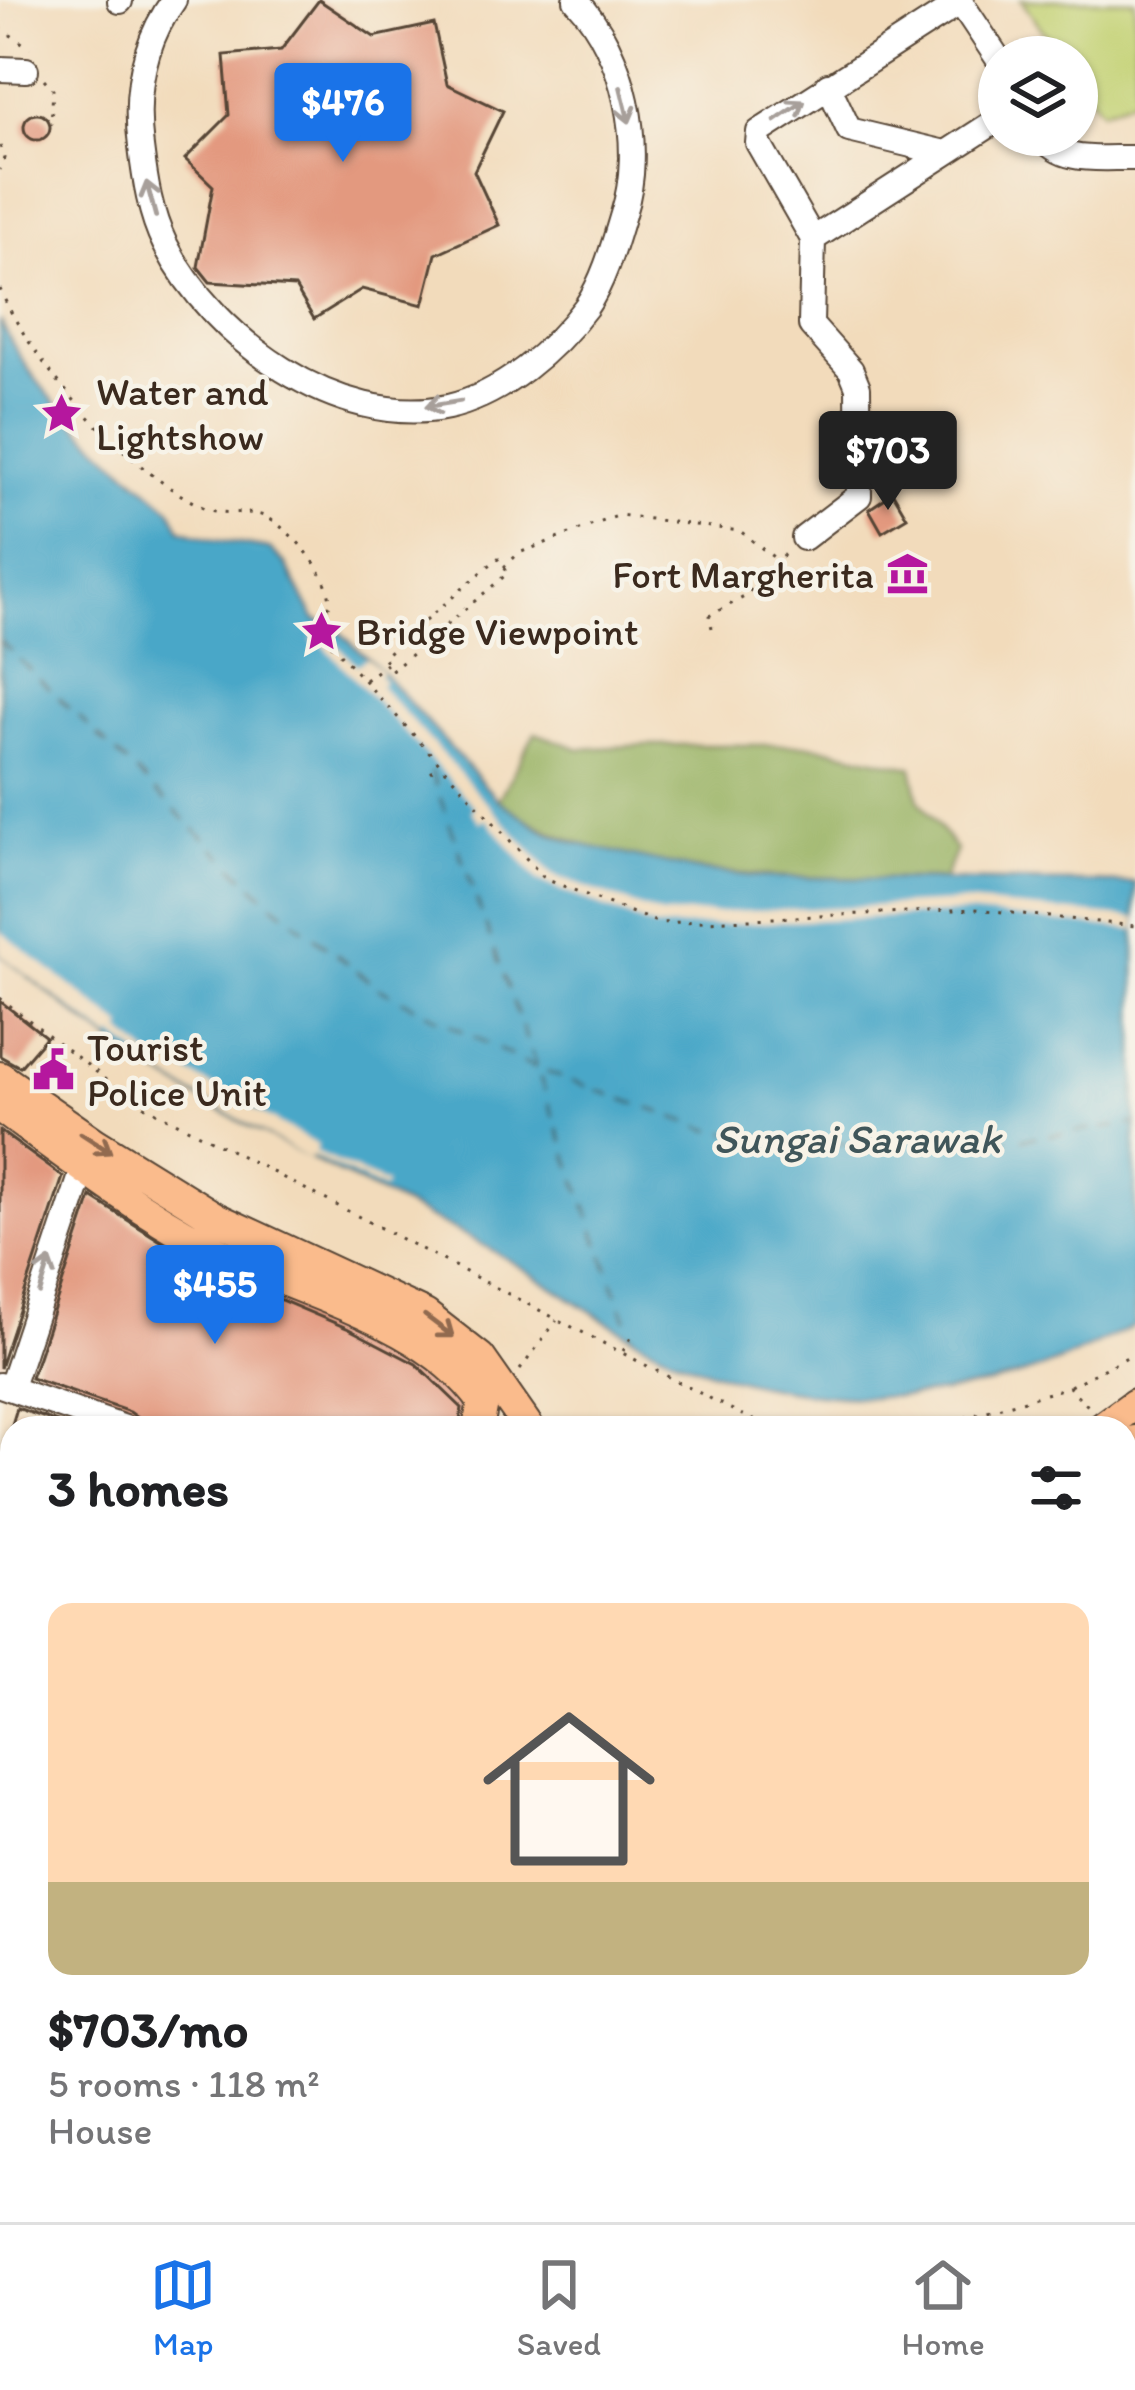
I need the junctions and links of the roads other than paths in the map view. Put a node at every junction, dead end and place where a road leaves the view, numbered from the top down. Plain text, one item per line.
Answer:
1 (174, 0) edge
2 (575, 0) edge
3 (960, 1) edge
4 (984, 36) edge
5 (0, 68) edge
6 (33, 72) road end
7 (828, 85) junction
8 (978, 132) edge
9 (945, 153) junction
10 (1064, 156) edge
11 (1135, 158) edge
12 (813, 239) junction
13 (804, 538) road end
14 (0, 1076) edge
15 (0, 1107) edge
16 (84, 1167) junction
17 (5, 1386) edge
18 (490, 1390) junction
19 (91, 1416) edge
20 (480, 1416) edge
21 (517, 1416) edge

2 -> 1 street
3 - 4 street
3 - 7 street
5 - 6 street
7 - 9 street
12 -> 7 street
8 - 9 street
9 - 12 street
10 - 11 street
12 - 13 street
14 -> 18 main road
15 - 16 main road
17 -> 16 street
16 - 18 main road
17 - 19 street
18 - 20 main road
18 - 21 main road

